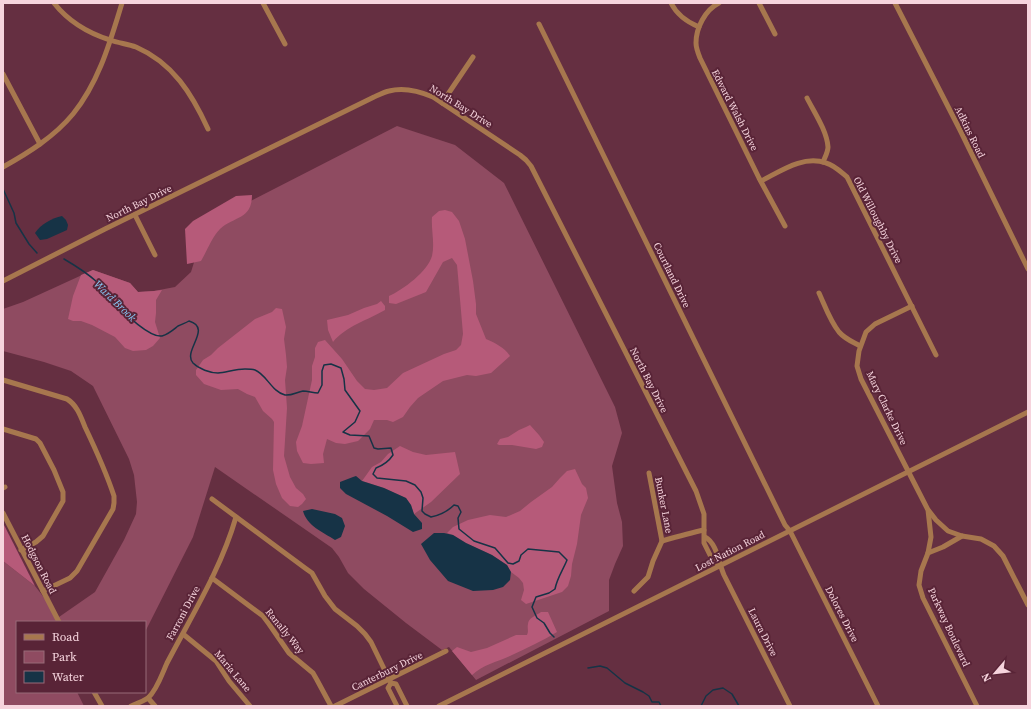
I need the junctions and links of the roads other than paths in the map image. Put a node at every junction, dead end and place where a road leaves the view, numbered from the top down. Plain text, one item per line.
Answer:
1 (54, 3) edge
2 (122, 3) edge
3 (263, 3) edge
4 (671, 3) edge
5 (719, 3) edge
6 (759, 3) edge
7 (896, 3) edge
8 (539, 24) dead end
9 (699, 28) junction
10 (774, 34) dead end
11 (110, 40) junction
12 (285, 44) dead end
13 (473, 57) dead end
14 (3, 74) edge
15 (807, 98) dead end
16 (442, 103) junction
17 (208, 129) dead end
18 (40, 144) junction
19 (823, 162) junction
20 (3, 167) edge
21 (761, 181) junction
22 (135, 215) junction
23 (785, 226) dead end
24 (155, 255) dead end
25 (1028, 269) edge
26 (3, 281) edge
27 (818, 293) dead end
28 (912, 306) junction
29 (860, 346) junction
30 (936, 355) dead end
31 (3, 380) edge
32 (1028, 412) edge
33 (3, 429) edge
34 (909, 472) junction
35 (649, 473) dead end
36 (212, 499) dead end
37 (928, 510) junction
38 (3, 513) edge
39 (236, 517) junction
40 (704, 530) junction
41 (790, 531) junction
42 (962, 536) junction
43 (662, 541) junction
44 (22, 550) junction
45 (928, 553) junction
46 (720, 566) junction
47 (212, 578) junction
48 (43, 591) junction
49 (634, 591) dead end
50 (1028, 605) edge
51 (58, 621) edge
52 (183, 634) junction
53 (446, 651) dead end
54 (390, 681) junction
55 (95, 693) edge
56 (148, 698) junction
57 (102, 706) edge
58 (132, 706) edge
59 (155, 706) edge
60 (250, 706) edge
61 (331, 706) edge
62 (335, 706) edge
63 (397, 706) edge
64 (407, 706) edge
65 (439, 706) edge
66 (790, 706) edge
67 (878, 706) edge
68 (977, 706) edge

1 - 11 street
2 - 11 street
3 - 12 street
4 - 9 street
5 - 9 street, Edward Walsh Drive
6 - 10 street
7 - 25 street, Adkins Road
8 - 41 street, Courtland Drive
9 - 21 street, Edward Walsh Drive
11 - 17 street
11 - 18 street
13 - 16 street
14 - 18 street
15 - 19 street
16 - 22 street, North Bay Drive
16 - 40 street, North Bay Drive
18 - 20 street
19 - 21 street, Old Willoughby Drive
19 - 28 street, Old Willoughby Drive
21 - 23 street, Edward Walsh Drive
22 - 24 street
22 - 26 street, North Bay Drive
27 - 29 street
28 - 29 street, Mary Clarke Drive
28 - 30 street, Old Willoughby Drive
29 - 34 street, Mary Clarke Drive
31 - 48 street
32 - 34 street, Lost Nation Road
33 - 44 street
34 - 37 street, Parkway Boulevard
34 - 41 street, Lost Nation Road
35 - 43 street, Bunker Lane
36 - 39 street
37 - 42 street
37 - 45 street, Parkway Boulevard
38 - 44 street, Hodgson Road
39 - 47 street, Farroni Drive
39 - 54 street
40 - 43 street, Bunker Lane
40 - 46 street, North Bay Drive
41 - 46 street, Lost Nation Road
41 - 67 street, Dolores Drive
42 - 45 street
42 - 50 street
43 - 49 street, Bunker Lane
44 - 48 street, Hodgson Road
45 - 68 street, Parkway Boulevard
46 - 65 street, Lost Nation Road
46 - 66 street, Laura Drive
47 - 52 street, Farroni Drive
47 - 61 street, Ranally Way
48 - 51 street, Hodgson Road
52 - 56 street, Farroni Drive
52 - 60 street, Maria Lane
53 - 54 street, Canterbury Drive
54 - 62 street, Canterbury Drive
54 - 63 street
54 - 64 street
55 - 57 street
56 - 58 street
56 - 59 street

